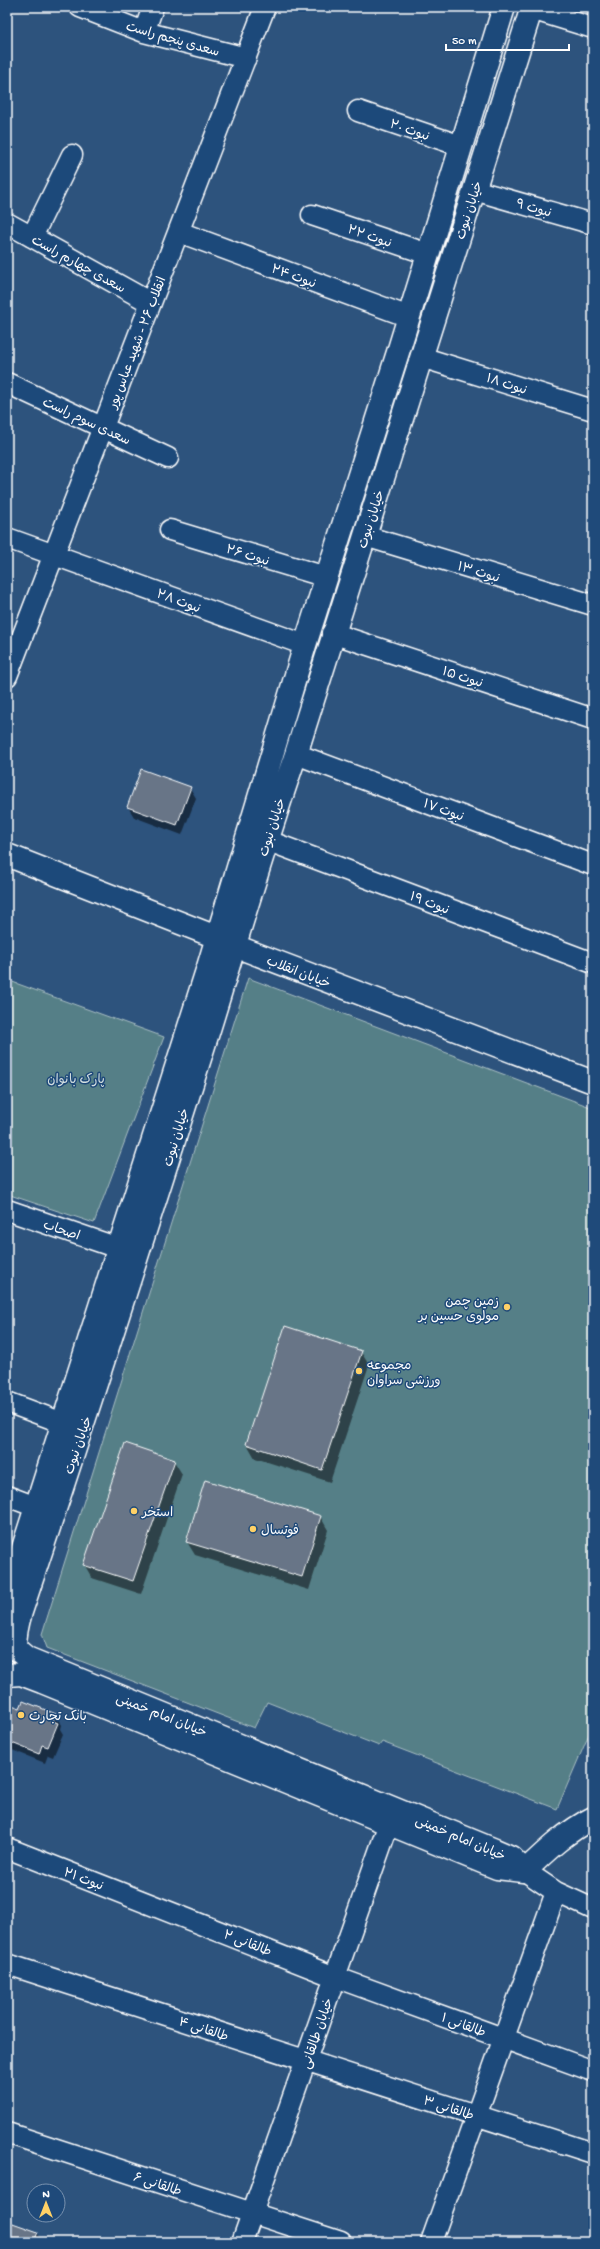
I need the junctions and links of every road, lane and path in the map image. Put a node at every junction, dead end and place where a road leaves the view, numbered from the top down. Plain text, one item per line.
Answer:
1 (80, 7) edge
2 (153, 7) edge
3 (265, 7) edge
4 (504, 7) edge
5 (531, 8) edge
6 (593, 28) edge
7 (144, 32) junction
8 (246, 58) junction
9 (358, 111) dead end
10 (462, 146) junction
11 (72, 155) dead end
12 (474, 190) junction
13 (312, 215) dead end
14 (7, 222) edge
15 (593, 224) edge
16 (178, 232) junction
17 (32, 237) junction
18 (428, 254) junction
19 (151, 303) junction
20 (409, 318) junction
21 (400, 349) junction
22 (421, 357) junction
23 (7, 383) edge
24 (593, 410) edge
25 (103, 428) junction
26 (168, 458) dead end
27 (170, 530) dead end
28 (365, 536) junction
29 (7, 538) edge
30 (54, 555) junction
31 (326, 577) junction
32 (593, 605) edge
33 (331, 638) junction
34 (306, 640) junction
35 (7, 676) edge
36 (593, 719) edge
37 (296, 754) junction
38 (266, 840) junction
39 (7, 855) edge
40 (593, 865) edge
41 (216, 937) junction
42 (235, 946) junction
43 (593, 964) edge
44 (593, 1082) edge
45 (7, 1210) edge
46 (128, 1251) junction
47 (7, 1402) edge
48 (63, 1423) junction
49 (7, 1496) edge
50 (36, 1507) junction
51 (7, 1598) edge
52 (11, 1643) edge
53 (7, 1674) edge
54 (391, 1816) junction
55 (593, 1818) edge
56 (7, 1848) edge
57 (525, 1871) junction
58 (556, 1892) junction
59 (161, 1908) joint
60 (593, 1909) edge
61 (7, 1964) edge
62 (335, 1976) junction
63 (504, 2038) junction
64 (306, 2061) junction
65 (593, 2071) edge
66 (476, 2116) junction
67 (7, 2133) edge
68 (593, 2153) edge
69 (252, 2214) junction
70 (242, 2242) edge
71 (341, 2242) edge
72 (431, 2242) edge

1 - 7 street, سعدی پنجم راست
2 - 7 street
3 - 8 street, انقلاب ۲۶ - شهید عباس پور
4 - 10 main road, خیابان نبوت
5 - 6 street
5 - 12 main road, خیابان نبوت
7 - 8 street, سعدی پنجم راست
8 - 16 street, انقلاب ۲۶ - شهید عباس پور
9 - 10 street, نبوت ۲۰
10 - 18 main road, خیابان نبوت
11 - 17 street
12 - 15 street, نبوت ۹
12 - 22 main road, خیابان نبوت
13 - 18 street, نبوت ۲۲
14 - 17 street, سعدی چهارم راست
16 - 19 street, انقلاب ۲۶ - شهید عباس پور
16 - 20 street, نبوت ۲۴
17 - 19 street, سعدی چهارم راست
18 - 20 main road, خیابان نبوت
19 - 25 street, انقلاب ۲۶ - شهید عباس پور
20 - 21 main road, خیابان نبوت
21 - 22 main road
21 - 31 main road, خیابان نبوت
22 - 24 street, نبوت ۱۸
22 - 28 main road, خیابان نبوت
23 - 25 street, سعدی سوم راست
25 - 26 street, سعدی سوم راست
25 - 30 street, انقلاب ۲۶ - شهید عباس پور
27 - 31 street, نبوت ۲۶
28 - 32 street, نبوت ۱۳
28 - 33 main road, خیابان نبوت
29 - 30 street, نبوت ۲۸
30 - 34 street, نبوت ۲۸
30 - 35 street, انقلاب ۲۶ - شهید عباس پور
31 - 34 main road, خیابان نبوت
33 - 34 main road
33 - 36 street, نبوت ۱۵
33 - 37 main road, خیابان نبوت
34 - 41 main road, خیابان نبوت
37 - 38 main road, خیابان نبوت
37 - 40 street, نبوت ۱۷
38 - 42 main road, خیابان نبوت
38 - 43 street, نبوت ۱۹
39 - 41 main road, خیابان انقلاب
41 - 42 main road, خیابان انقلاب
41 - 46 main road, خیابان نبوت
42 - 44 main road, خیابان انقلاب
42 - 46 main road, خیابان نبوت
45 - 46 street, اصحاب
46 - 48 main road, خیابان نبوت
46 - 52 main road, خیابان نبوت
47 - 48 street
48 - 50 main road, خیابان نبوت
49 - 50 street
50 - 51 main road, خیابان نبوت
52 - 53 main road, خیابان نبوت
52 - 54 main road, خیابان امام خمینی
53 - 54 main road, خیابان امام خمینی
54 - 57 main road, خیابان امام خمینی
54 - 62 street, خیابان طالقانی
55 - 57 main road
56 - 59 street, نبوت ۲۱
57 - 58 street
58 - 60 street
58 - 63 street
59 - 62 street, طالقانی ۲
61 - 64 street, طالقانی ۴
62 - 63 street, طالقانی ۱
62 - 64 street, خیابان طالقانی
63 - 65 street, طالقانی ۱
63 - 66 street
64 - 66 street, طالقانی ۳
64 - 69 street, خیابان طالقانی
66 - 68 street, طالقانی ۳
66 - 72 street
67 - 69 street, طالقانی ۶
69 - 70 street, خیابان طالقانی
69 - 71 street, طالقانی ۶

